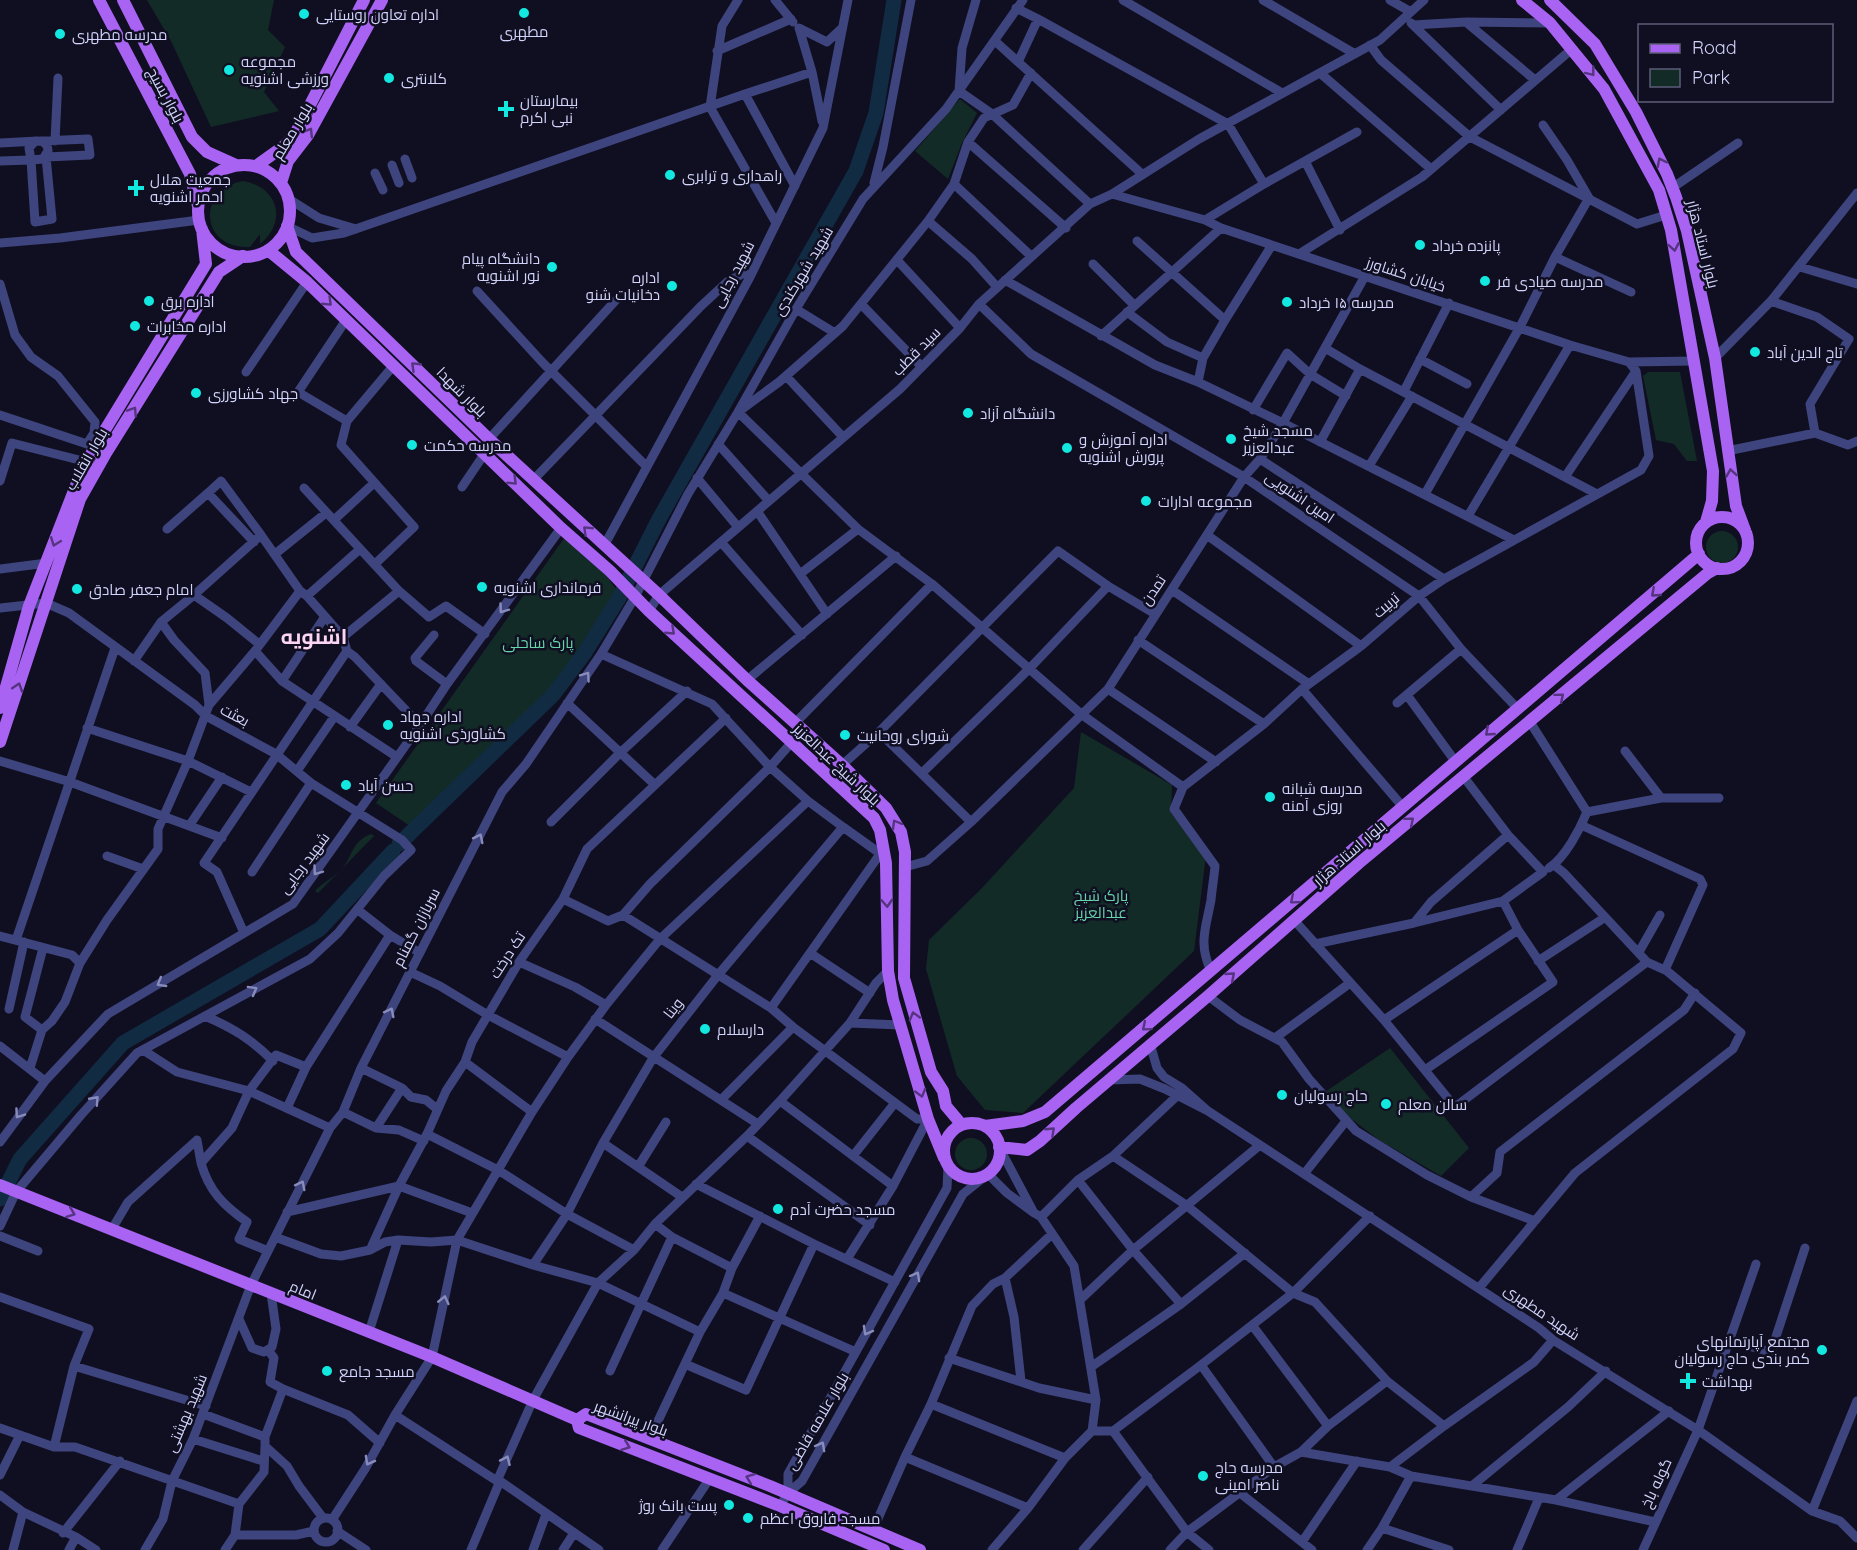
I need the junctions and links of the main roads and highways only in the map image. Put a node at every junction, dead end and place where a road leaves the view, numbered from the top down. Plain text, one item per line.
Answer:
1 (99, 0) edge
2 (123, 0) edge
3 (364, 0) edge
4 (382, 0) edge
5 (1522, 0) edge
6 (1550, 0) edge
7 (236, 165) junction
8 (256, 166) junction
9 (281, 183) junction
10 (200, 218) junction
11 (288, 226) junction
12 (268, 250) junction
13 (243, 256) junction
14 (1715, 358) junction
15 (1695, 361) junction
16 (96, 448) junction
17 (1706, 522) junction
18 (1744, 530) junction
19 (1699, 554) junction
20 (1718, 568) junction
21 (637, 576) joint
22 (632, 594) joint
23 (0, 708) edge
24 (1517, 708) junction
25 (1530, 722) junction
26 (0, 742) edge
27 (905, 867) junction
28 (885, 874) junction
29 (1197, 983) junction
30 (1208, 996) junction
31 (1097, 1068) junction
32 (1108, 1080) junction
33 (962, 1125) junction
34 (984, 1126) junction
35 (999, 1148) junction
36 (946, 1163) junction
37 (0, 1185) edge
38 (577, 1420) junction
39 (866, 1547) edge
40 (884, 1550) edge
41 (920, 1550) edge

1 - 10 main road, بلوار بسیج
2 - 7 main road, بلوار بسیج
3 - 8 main road, بلوار معلم
9 -> 4 main road, بلوار معلم
5 -> 15 main road, بلوار استاد هژار
14 -> 6 main road, بلوار استاد هژار
7 - 8 main road
7 - 10 main road
8 - 9 main road
9 - 11 main road
10 - 13 main road
10 - 16 main road, بلوار انقلاب
11 - 12 main road
21 -> 11 main road, بلوار شهدا
12 - 13 main road
12 -> 22 main road, بلوار شهدا
16 -> 13 main road, بلوار انقلاب
14 - 15 main road
18 -> 14 main road, بلوار استاد هژار
15 - 17 main road, بلوار استاد هژار
16 -> 23 main road, بلوار انقلاب
26 -> 16 main road, بلوار انقلاب
17 - 18 main road
17 - 19 main road
18 - 20 main road
19 - 20 main road
19 -> 24 main road, بلوار استاد هژار
25 -> 20 main road, بلوار استاد هژار
27 -> 21 main road, بلوار شیخ عبدالعزیز
22 -> 28 main road, بلوار شیخ عبدالعزیز
24 - 25 main road
24 -> 29 main road, بلوار استاد هژار
30 -> 25 main road, بلوار استاد هژار
27 - 28 main road
33 -> 27 main road, بلوار شیخ عبدالعزیز
28 -> 36 main road, بلوار شیخ عبدالعزیز
29 - 30 main road
29 -> 31 main road, بلوار استاد هژار
30 - 32 main road, بلوار استاد هژار
31 - 32 main road
31 - 34 main road, بلوار استاد هژار
35 -> 32 main road, بلوار استاد هژار
33 - 34 main road
33 - 36 main road
34 - 35 main road
35 - 36 main road
37 -> 38 main road, امام
38 -> 39 main road, بلوار پیرانشهر
41 -> 38 main road, بلوار پیرانشهر
39 - 40 main road, بلوار پیرانشهر

